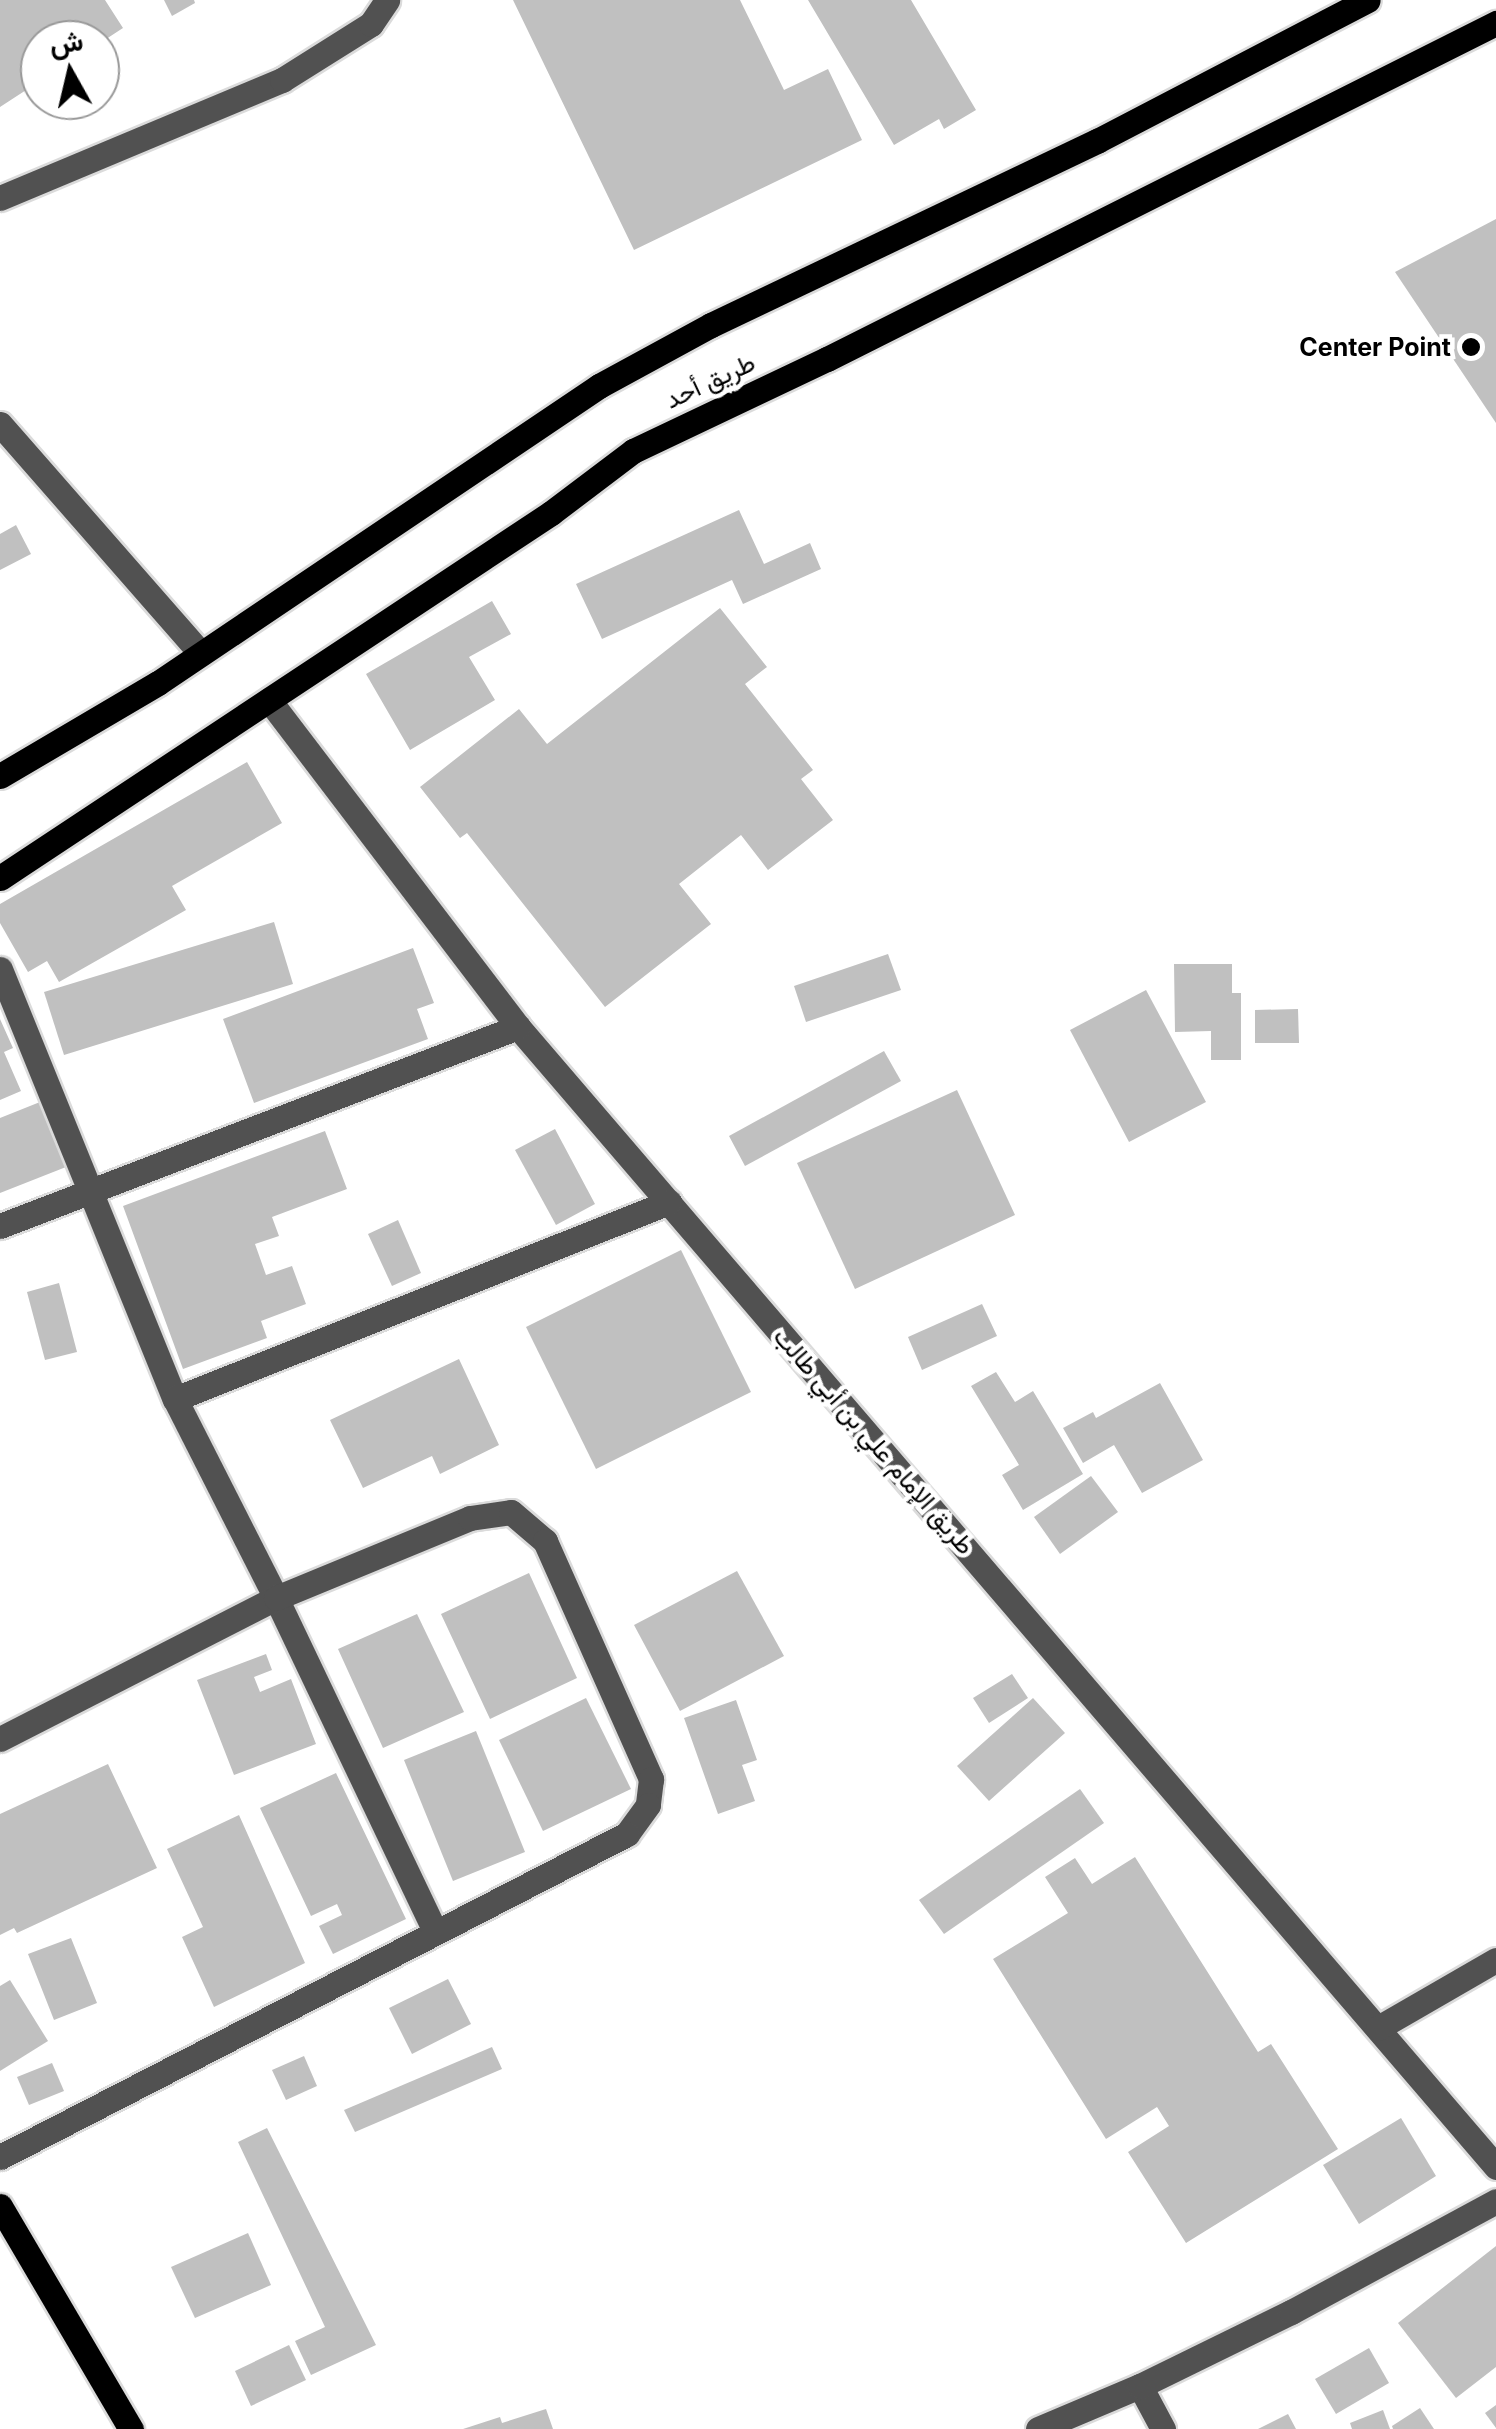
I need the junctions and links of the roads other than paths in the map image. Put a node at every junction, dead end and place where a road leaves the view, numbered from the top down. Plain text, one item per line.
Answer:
1 (388, 0) edge
2 (1368, 0) edge
3 (1496, 24) edge
4 (0, 198) edge
5 (0, 424) edge
6 (201, 654) junction
7 (269, 700) junction
8 (0, 776) edge
9 (0, 878) edge
10 (0, 969) edge
11 (518, 1027) junction
12 (89, 1189) junction
13 (669, 1202) junction
14 (0, 1226) edge
15 (175, 1399) junction
16 (276, 1598) junction
17 (0, 1739) edge
18 (436, 1932) junction
19 (1496, 1960) edge
20 (1378, 2028) junction
21 (0, 2157) edge
22 (1496, 2168) edge
23 (1496, 2201) edge
24 (0, 2206) edge
25 (1140, 2386) junction
26 (131, 2429) edge
27 (1038, 2429) edge
28 (1163, 2429) edge

1 - 4 street
2 - 6 main road, طريق أحد
3 - 7 main road, طريق أحد
5 - 6 street
6 - 8 main road, طريق أحد
7 - 9 main road, طريق أحد
7 - 11 street, طريق الإمام علي بن أبي طالب
10 - 12 street
11 - 12 street
11 - 13 street, طريق الإمام علي بن أبي طالب
12 - 14 street
12 - 15 street
13 - 15 street
13 - 20 street, طريق الإمام علي بن أبي طالب
15 - 16 street
16 - 17 street
16 - 18 street
16 - 18 street
18 - 21 street
19 - 20 street
20 - 22 street, طريق الإمام علي بن أبي طالب
23 - 25 street
24 - 26 main road
25 - 27 street
25 - 28 street

